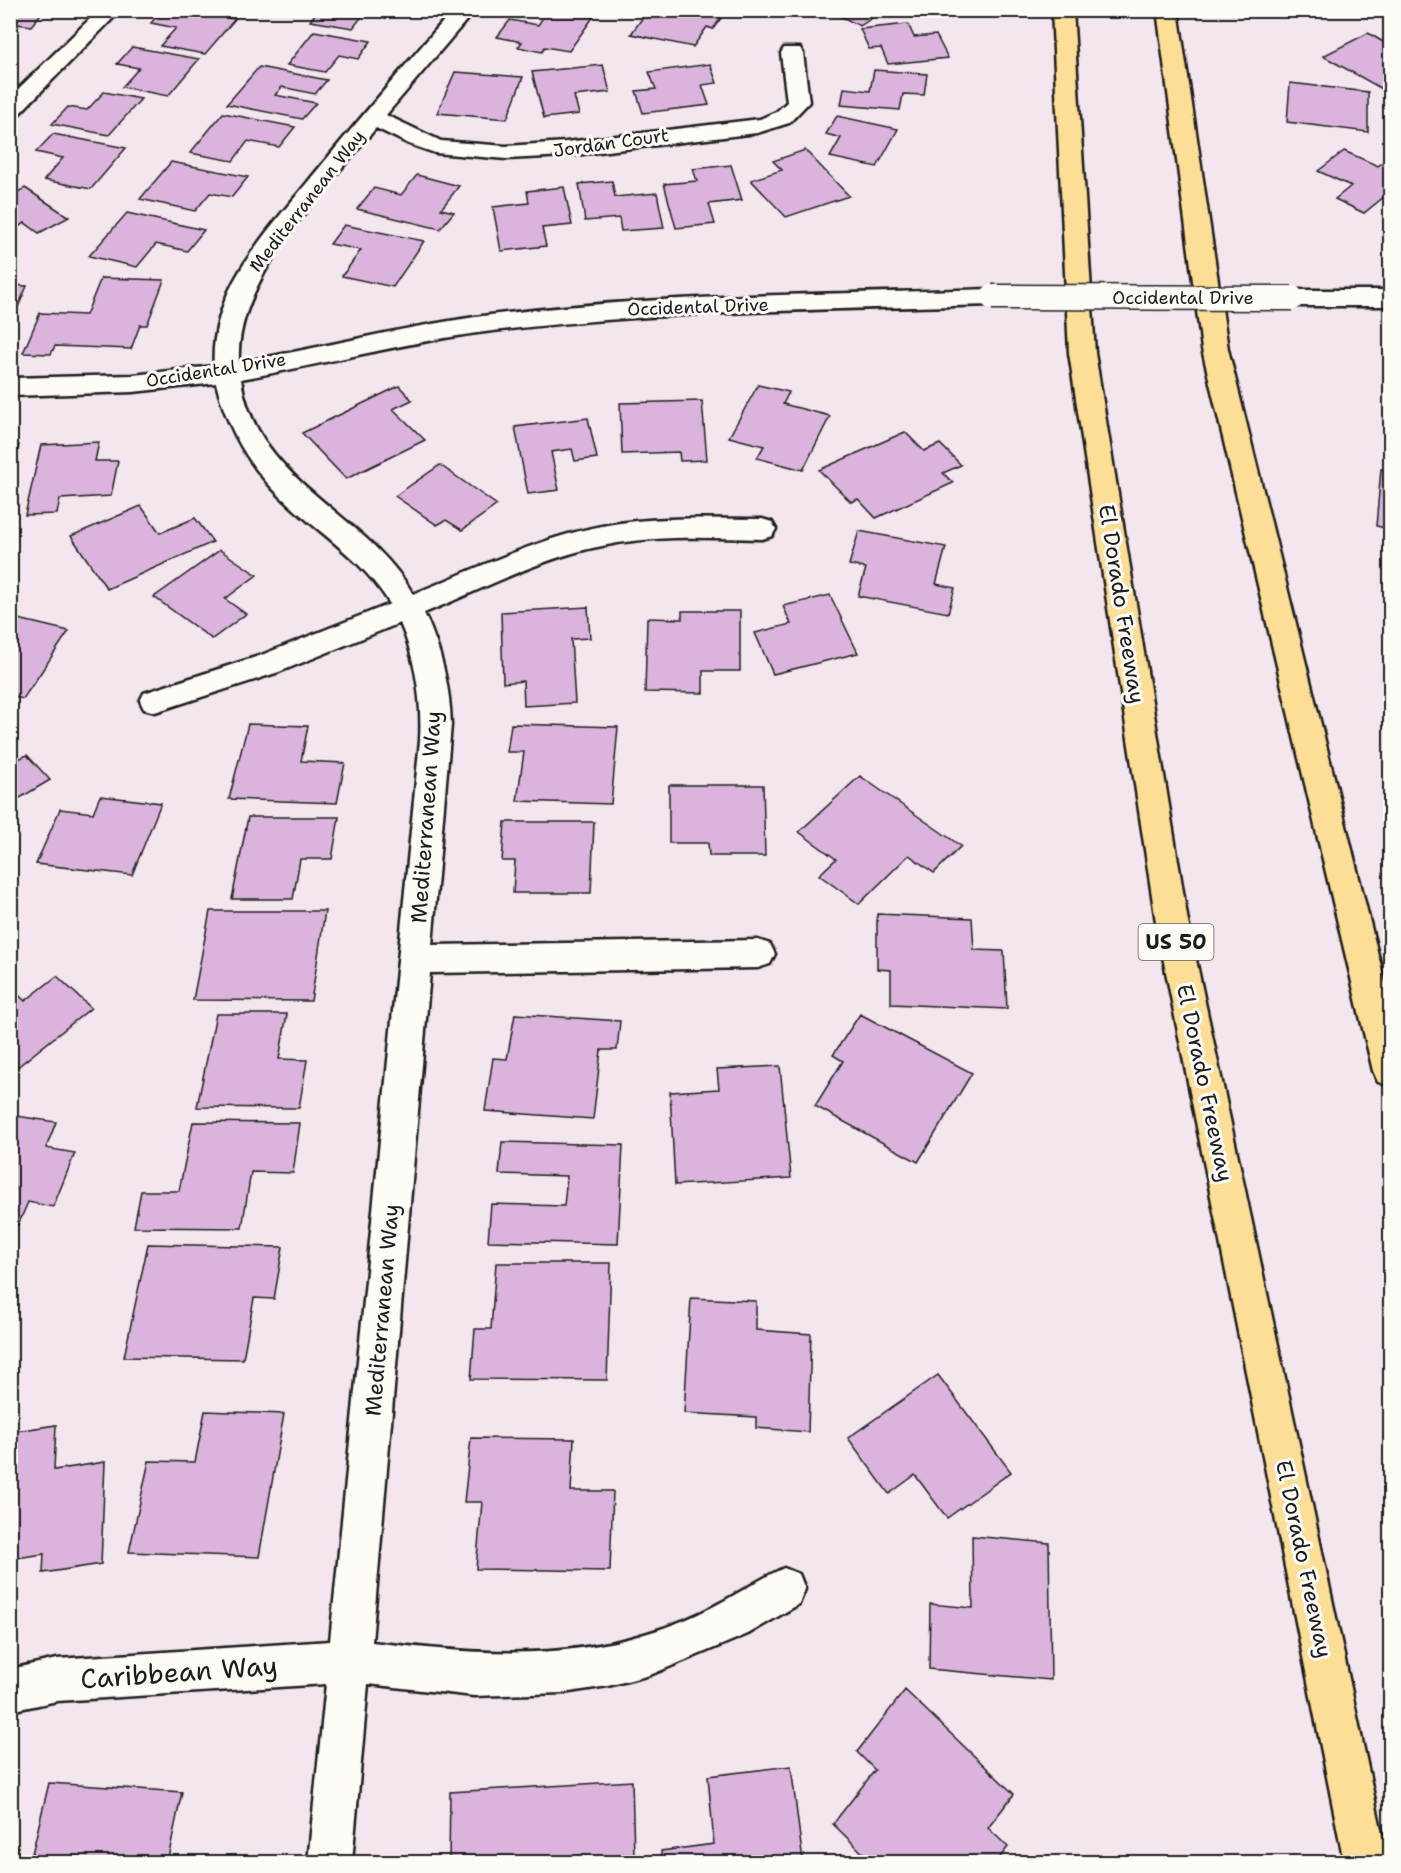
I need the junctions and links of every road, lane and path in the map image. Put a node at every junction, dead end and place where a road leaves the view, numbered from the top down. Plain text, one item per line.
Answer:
1 (111, 10) edge
2 (465, 10) edge
3 (1062, 10) edge
4 (1167, 10) edge
5 (792, 53) dead end
6 (10, 110) edge
7 (372, 117) junction
8 (1390, 298) edge
9 (227, 372) junction
10 (10, 387) edge
11 (762, 529) dead end
12 (407, 608) junction
13 (155, 701) dead end
14 (758, 954) dead end
15 (415, 959) junction
16 (1390, 1071) edge
17 (784, 1589) dead end
18 (349, 1661) junction
19 (10, 1690) edge
20 (330, 1863) edge
21 (1366, 1863) edge

1 - 6 street
2 - 7 street, Mediterranean Way
3 - 21 highway, El Dorado Freeway / US 50
4 - 16 highway
5 - 7 street, Jordan Court
7 - 9 street, Mediterranean Way
8 - 9 street, Occidental Drive, bridge
9 - 10 street, Occidental Drive
9 - 12 street, Mediterranean Way
11 - 12 street
12 - 13 street
12 - 15 street, Mediterranean Way
14 - 15 street
15 - 18 street, Mediterranean Way
17 - 18 street
18 - 19 street, Caribbean Way
18 - 20 street, Mediterranean Way

